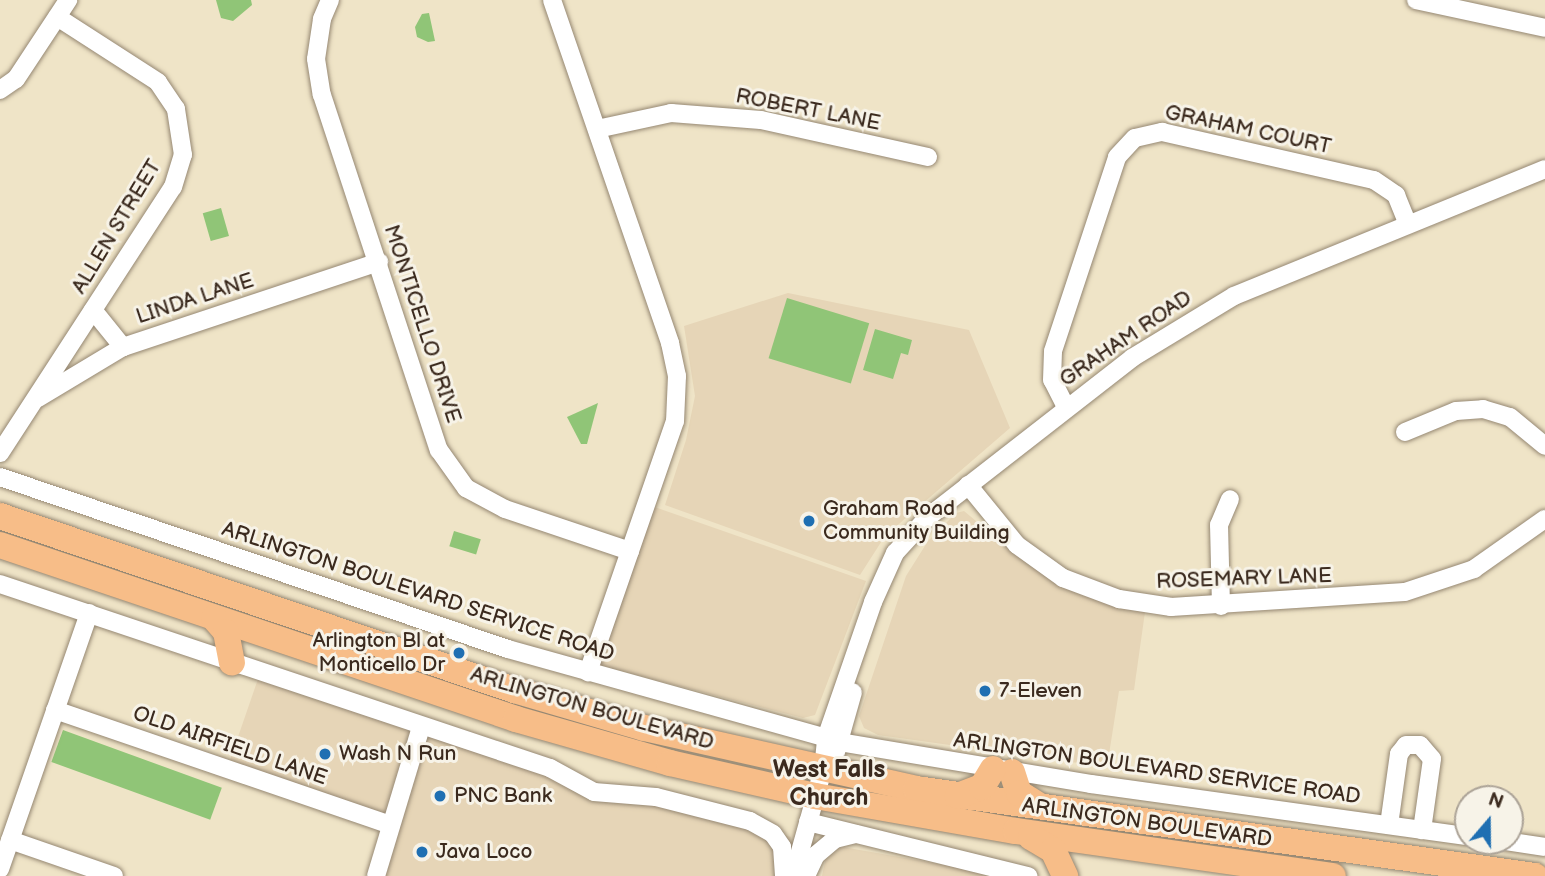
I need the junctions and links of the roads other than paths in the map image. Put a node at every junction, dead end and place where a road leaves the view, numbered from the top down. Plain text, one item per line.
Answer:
1 (68, 0) edge
2 (330, 0) edge
3 (552, 0) edge
4 (1416, 0) edge
5 (57, 17) junction
6 (1545, 28) edge
7 (0, 90) edge
8 (597, 129) junction
9 (928, 157) dead end
10 (1545, 171) edge
11 (1408, 224) junction
12 (379, 262) junction
13 (93, 310) junction
14 (123, 347) junction
15 (35, 400) junction
16 (1066, 407) junction
17 (1405, 432) dead end
18 (1545, 446) edge
19 (0, 453) edge
20 (0, 477) edge
21 (968, 485) junction
22 (1230, 499) dead end
23 (0, 516) edge
24 (1545, 519) edge
25 (0, 545) edge
26 (630, 551) junction
27 (0, 584) edge
28 (1221, 606) junction
29 (89, 613) junction
30 (215, 618) junction
31 (269, 637) junction
32 (232, 662) junction
33 (588, 672) junction
34 (55, 710) junction
35 (421, 727) junction
36 (833, 740) junction
37 (823, 769) junction
38 (1002, 770) junction
39 (815, 796) junction
40 (958, 796) junction
41 (1049, 809) junction
42 (808, 822) junction
43 (390, 825) junction
44 (1389, 825) junction
45 (1422, 830) junction
46 (1016, 831) junction
47 (858, 833) junction
48 (1454, 834) edge
49 (10, 840) junction
50 (1524, 843) edge
51 (1545, 846) edge
52 (0, 869) edge
53 (795, 874) edge
54 (114, 876) edge
55 (376, 876) edge
56 (1028, 876) edge
57 (1065, 876) edge
58 (1333, 876) edge
59 (1535, 876) edge

1 - 5 street
2 - 12 street, MONTICELLO DRIVE
3 - 8 street
4 - 6 street
5 - 7 street
5 - 13 street, ALLEN STREET
8 - 9 street, ROBERT LANE
8 - 26 street
10 - 11 street, GRAHAM ROAD
11 - 16 street, GRAHAM ROAD
11 - 16 street, GRAHAM COURT
12 - 14 street, LINDA LANE
12 - 26 street, MONTICELLO DRIVE
13 - 14 street
13 - 15 street, ALLEN STREET
14 - 15 street, LINDA LANE
15 - 19 street, ALLEN STREET
16 - 21 street, GRAHAM ROAD
17 - 18 street
20 - 33 street, ARLINGTON BOULEVARD SERVICE ROAD
21 - 28 street, ROSEMARY LANE
21 - 36 street, GRAHAM ROAD
22 - 28 street
23 - 37 highway, ARLINGTON BOULEVARD
24 - 28 street, ROSEMARY LANE
25 - 30 highway, ARLINGTON BOULEVARD
26 - 33 street
27 - 29 street
29 - 32 street
29 - 34 street
30 - 31 highway, ARLINGTON BOULEVARD
30 - 32 highway
31 - 32 highway
31 - 39 highway, ARLINGTON BOULEVARD
32 - 35 street
33 - 36 street, ARLINGTON BOULEVARD SERVICE ROAD
34 - 43 street, OLD AIRFIELD LANE
34 - 49 street
35 - 43 street
35 - 53 street
36 - 37 street, GRAHAM ROAD
36 - 38 street, ARLINGTON BOULEVARD SERVICE ROAD
37 - 39 street, GRAHAM ROAD
37 - 40 highway, ARLINGTON BOULEVARD
38 - 40 highway
38 - 41 highway
38 - 44 street, ARLINGTON BOULEVARD SERVICE ROAD
39 - 42 street, GRAHAM ROAD
39 - 46 highway, ARLINGTON BOULEVARD
40 - 41 highway, ARLINGTON BOULEVARD
41 - 59 highway, ARLINGTON BOULEVARD
42 - 47 street
42 - 53 street, GRAHAM ROAD
43 - 55 street
44 - 45 street, ARLINGTON BOULEVARD SERVICE ROAD
44 - 45 street
45 - 48 street, ARLINGTON BOULEVARD SERVICE ROAD
46 - 57 highway
46 - 58 highway, ARLINGTON BOULEVARD
47 - 53 street
47 - 56 street
49 - 52 street
49 - 54 street
50 - 51 street

